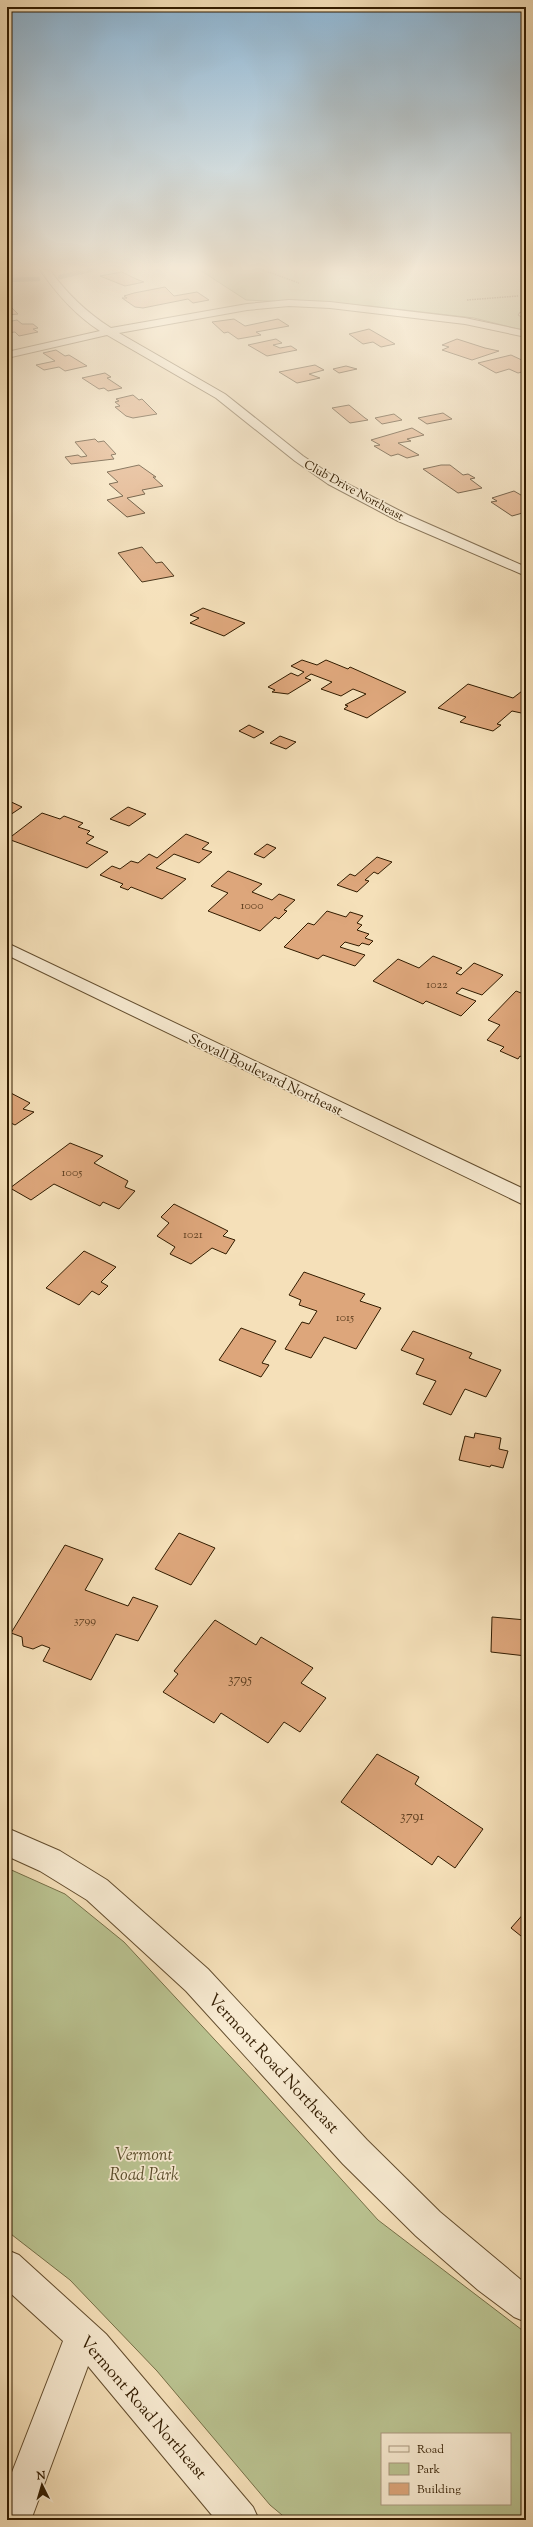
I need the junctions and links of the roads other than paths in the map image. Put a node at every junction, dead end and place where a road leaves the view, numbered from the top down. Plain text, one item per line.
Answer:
1 (208, 388) edge
2 (526, 572) edge
3 (7, 948) edge
4 (526, 1199) edge
5 (7, 1842) edge
6 (7, 2267) edge
7 (526, 2305) edge
8 (82, 2336) junction
9 (12, 2520) edge
10 (240, 2520) edge

1 - 2 street, Club Drive Northeast
3 - 4 street, Stovall Boulevard Northeast
5 - 7 street, Vermont Road Northeast
6 - 8 street, Vermont Road Northeast
8 - 9 street
8 - 10 street, Vermont Road Northeast

